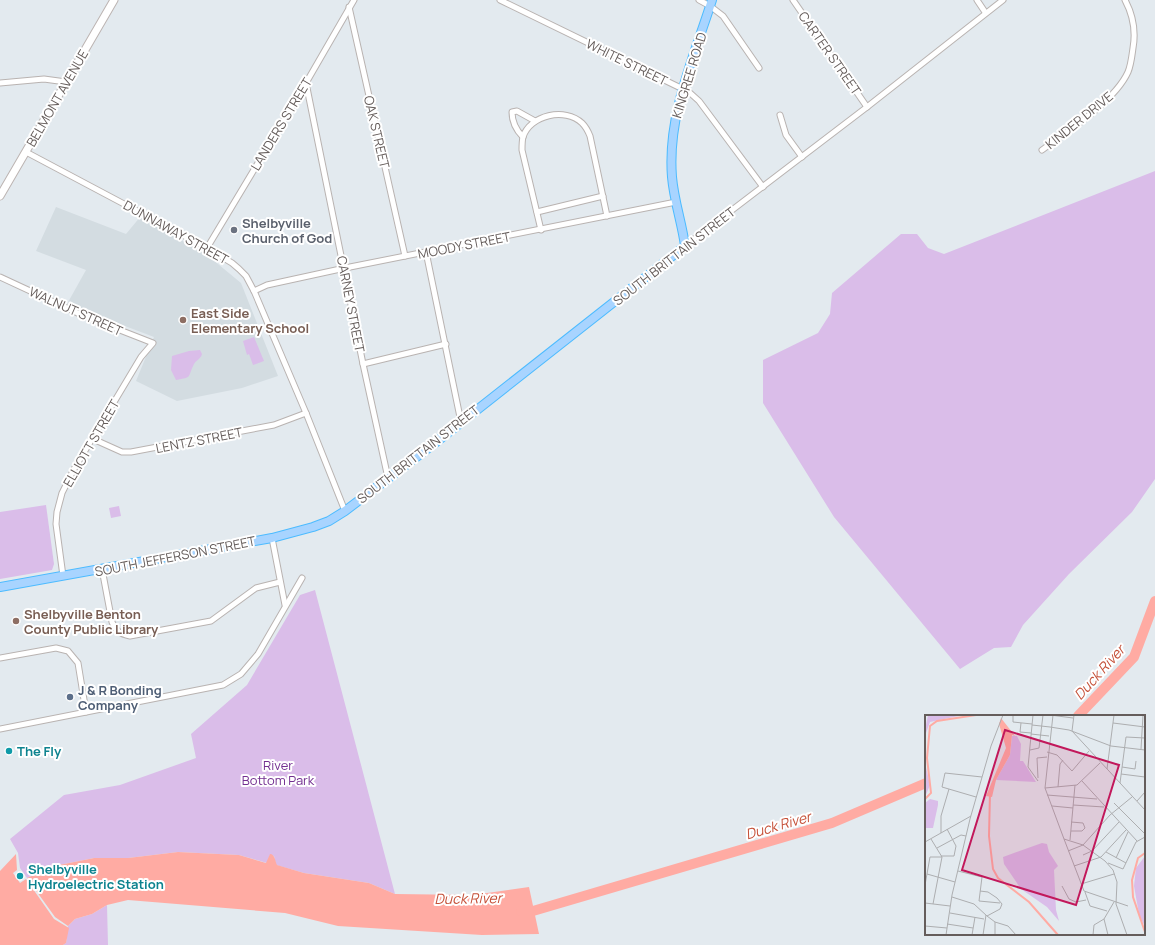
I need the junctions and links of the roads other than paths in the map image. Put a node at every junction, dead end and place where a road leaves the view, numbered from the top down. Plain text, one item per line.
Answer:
1 (114, 0) edge
2 (354, 0) edge
3 (500, 0) edge
4 (699, 0) edge
5 (793, 0) edge
6 (977, 0) edge
7 (1003, 0) edge
8 (1125, 0) edge
9 (711, 3) edge
10 (349, 7) junction
11 (985, 12) junction
12 (759, 68) dead end
13 (66, 82) junction
14 (0, 83) edge
15 (306, 83) junction
16 (683, 88) junction
17 (867, 107) junction
18 (780, 115) dead end
19 (535, 121) junction
20 (523, 136) junction
21 (1042, 150) dead end
22 (26, 152) junction
23 (802, 156) junction
24 (763, 187) junction
25 (0, 196) edge
26 (603, 196) junction
27 (676, 202) junction
28 (536, 212) junction
29 (607, 216) junction
30 (541, 230) junction
31 (685, 246) junction
32 (207, 248) junction
33 (426, 252) junction
34 (405, 256) junction
35 (345, 268) junction
36 (0, 277) edge
37 (254, 291) junction
38 (153, 343) joint
39 (446, 344) junction
40 (363, 364) junction
41 (306, 413) junction
42 (461, 422) junction
43 (93, 438) junction
44 (388, 478) junction
45 (345, 511) junction
46 (272, 538) junction
47 (102, 569) junction
48 (63, 576) junction
49 (302, 578) dead end
50 (280, 582) junction
51 (0, 587) edge
52 (285, 605) junction
53 (0, 658) edge
54 (86, 712) junction
55 (0, 729) edge

1 - 13 main road, BELMONT AVENUE
2 - 10 street, LANDERS STREET
3 - 16 street, WHITE STREET
4 - 9 street
5 - 17 street, CARTER STREET
6 - 11 street
7 - 11 street, SOUTH BRITTAIN STREET
8 - 21 street, KINDER DRIVE
9 - 12 street
9 - 16 main road, KINGREE ROAD
10 - 15 street, LANDERS STREET
10 - 34 street, OAK STREET
11 - 17 street, SOUTH BRITTAIN STREET
13 - 14 street
13 - 22 main road, BELMONT AVENUE
15 - 32 street, LANDERS STREET
15 - 35 street, CARNEY STREET
16 - 24 street, WHITE STREET
16 - 27 main road, KINGREE ROAD
17 - 23 street, SOUTH BRITTAIN STREET
18 - 23 street
19 - 20 street
19 - 20 street
19 - 26 street
20 - 28 street
22 - 25 main road, BELMONT AVENUE
22 - 32 street, DUNNAWAY STREET
23 - 24 street, SOUTH BRITTAIN STREET
24 - 31 street, SOUTH BRITTAIN STREET
26 - 28 street
26 - 29 street
27 - 29 street, MOODY STREET
27 - 31 main road, KINGREE ROAD
28 - 30 street
29 - 30 street, MOODY STREET
30 - 33 street, MOODY STREET
31 - 42 main road, SOUTH BRITTAIN STREET
32 - 37 street, DUNNAWAY STREET
33 - 34 street, MOODY STREET
33 - 39 street
34 - 35 street, MOODY STREET
35 - 37 street, MOODY STREET
35 - 40 street, CARNEY STREET
36 - 38 street, WALNUT STREET
37 - 41 street, DUNNAWAY STREET
38 - 43 street, ELLIOTT STREET
39 - 40 street
39 - 42 street
40 - 44 street, CARNEY STREET
41 - 43 street, LENTZ STREET
41 - 45 street, DUNNAWAY STREET
42 - 44 main road, SOUTH BRITTAIN STREET
43 - 48 street, ELLIOTT STREET
44 - 45 main road, SOUTH BRITTAIN STREET
45 - 46 main road, SOUTH JEFFERSON STREET
46 - 47 main road, SOUTH JEFFERSON STREET
46 - 50 street
47 - 48 main road, SOUTH JEFFERSON STREET
47 - 50 street
48 - 51 main road, SOUTH JEFFERSON STREET
49 - 52 street
50 - 52 street
52 - 54 street
53 - 54 street
54 - 55 street

